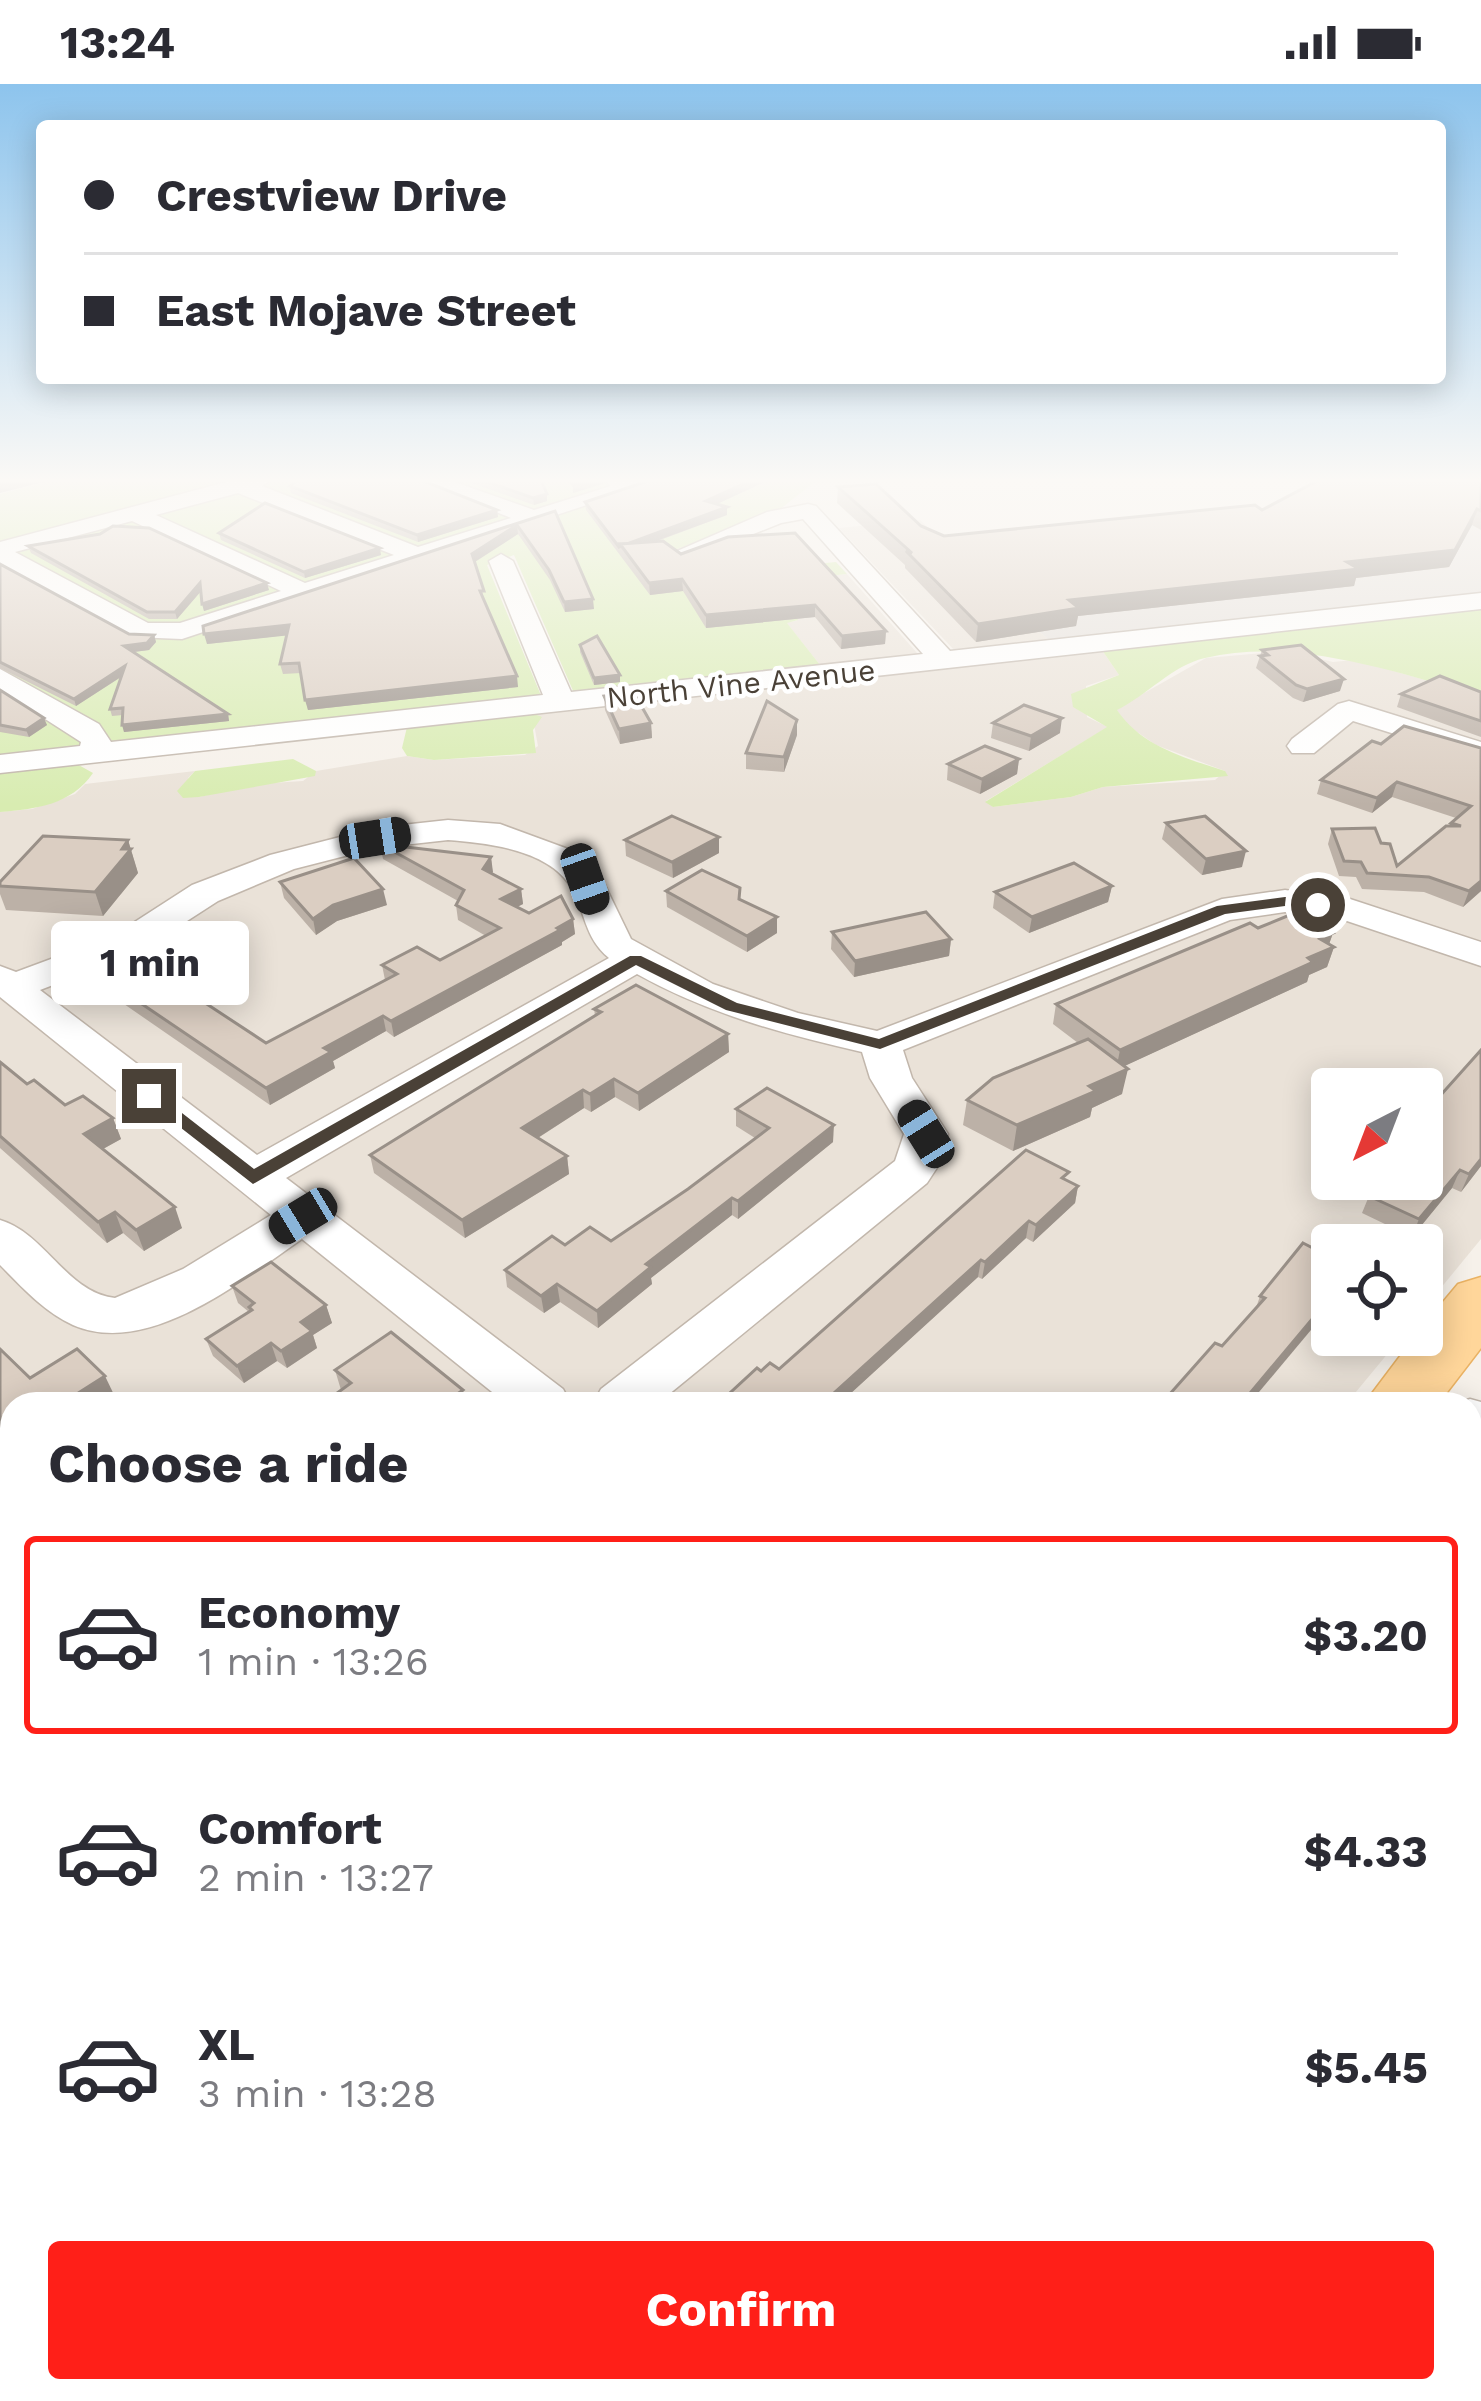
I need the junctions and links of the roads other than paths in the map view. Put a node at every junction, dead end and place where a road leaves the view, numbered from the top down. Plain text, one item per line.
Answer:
1 (65, 588) edge
2 (296, 588) edge
3 (316, 588) edge
4 (512, 588) edge
5 (885, 588) edge
6 (304, 592) junction
7 (1481, 602) edge
8 (945, 662) junction
9 (0, 678) edge
10 (561, 704) junction
11 (1303, 746) dead end
12 (1481, 752) edge
13 (95, 755) junction
14 (0, 764) edge
15 (1481, 956) edge
16 (635, 959) junction
17 (5, 983) edge
18 (880, 1044) junction
19 (253, 1178) junction
20 (303, 1216) junction
21 (0, 1238) edge
22 (1481, 1301) edge
23 (529, 1392) edge
24 (635, 1392) edge
25 (1422, 1392) edge

1 - 6 street
2 - 6 street
3 - 6 street
4 - 10 street
5 - 8 street
7 - 8 street, North Vine Avenue
8 - 10 street, North Vine Avenue
9 - 13 street
10 - 13 street, North Vine Avenue
11 - 12 street
13 - 14 street, North Vine Avenue
15 - 18 street
16 - 17 street
16 - 18 street
16 - 19 street
17 - 19 street
18 - 24 street
19 - 20 street
20 - 21 street
20 - 23 street
22 - 25 main road

